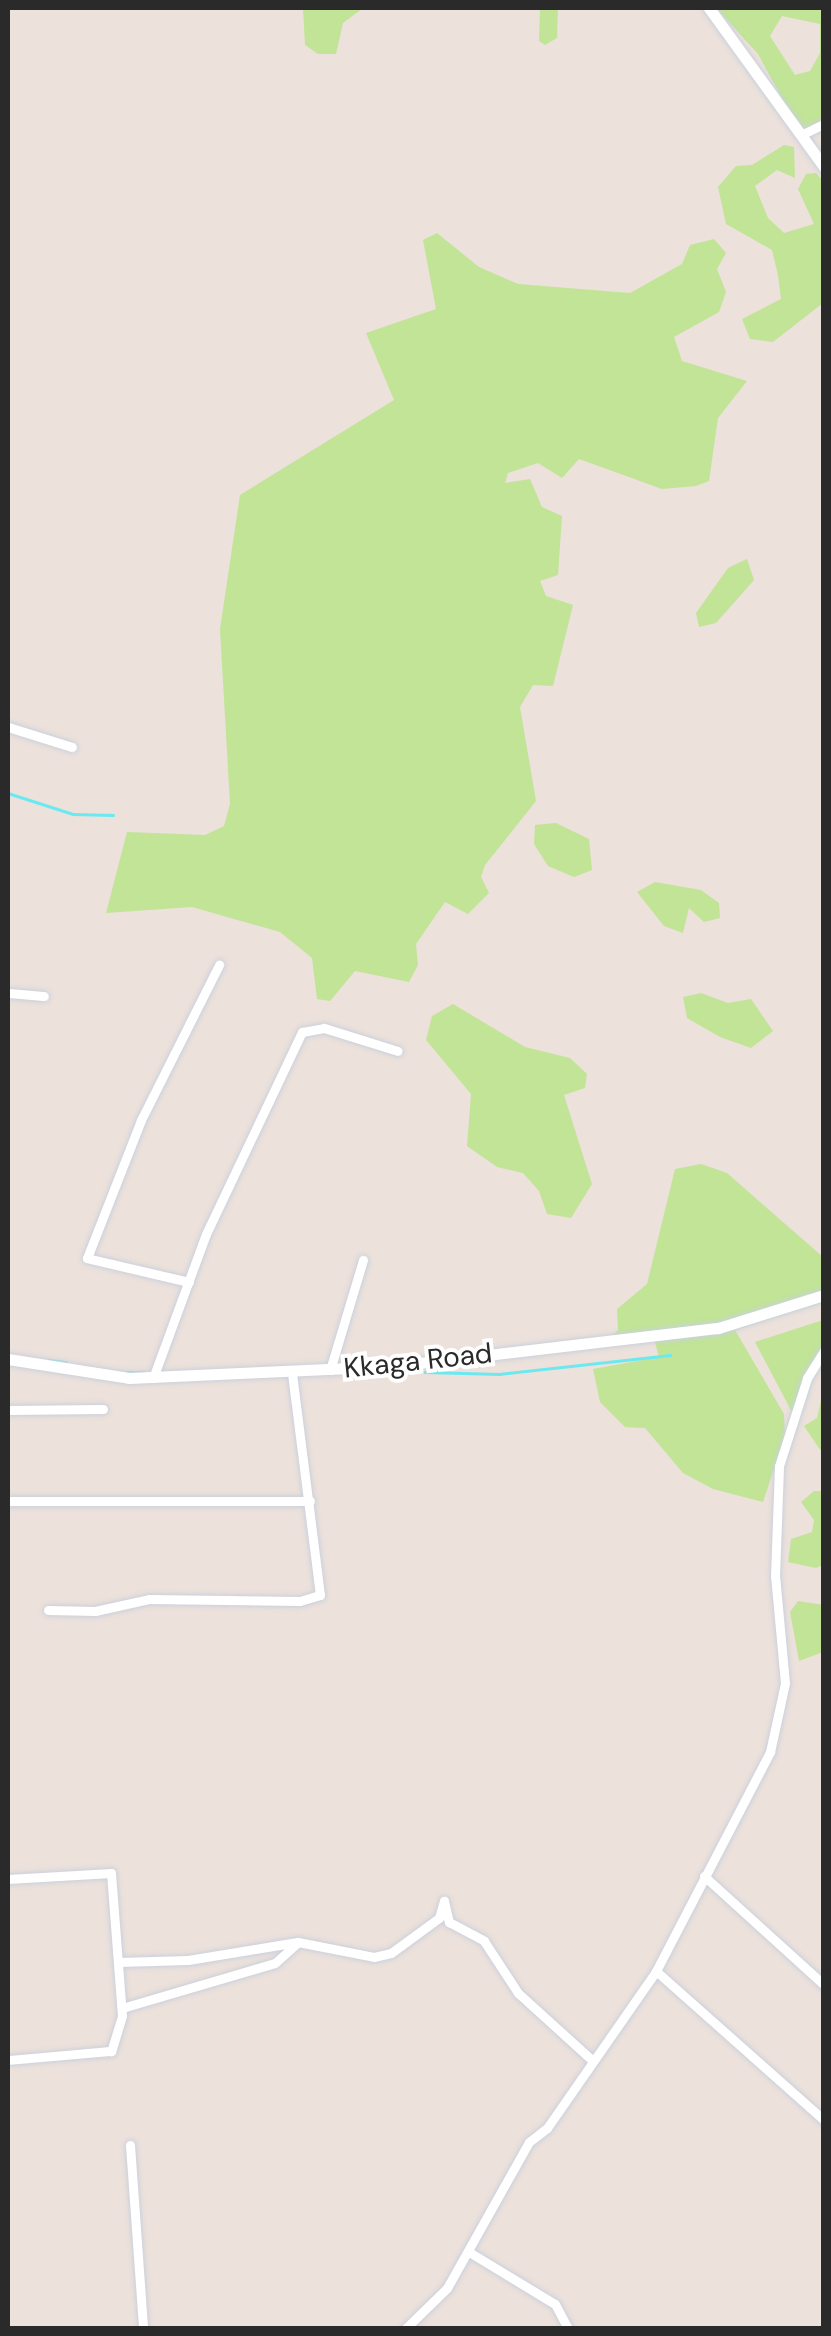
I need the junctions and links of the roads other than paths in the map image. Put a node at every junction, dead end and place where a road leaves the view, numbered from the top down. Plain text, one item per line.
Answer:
1 (709, 8) edge
2 (824, 124) edge
3 (801, 135) junction
4 (824, 167) edge
5 (8, 727) edge
6 (72, 747) dead end
7 (220, 965) dead end
8 (8, 993) edge
9 (44, 996) dead end
10 (398, 1050) dead end
11 (363, 1260) dead end
12 (190, 1282) junction
13 (824, 1295) edge
14 (824, 1350) edge
15 (8, 1359) edge
16 (330, 1370) junction
17 (292, 1374) junction
18 (152, 1378) junction
19 (103, 1409) dead end
20 (8, 1410) edge
21 (310, 1500) junction
22 (8, 1502) edge
23 (48, 1610) dead end
24 (704, 1876) junction
25 (8, 1878) edge
26 (298, 1942) junction
27 (119, 1962) junction
28 (656, 1971) junction
29 (824, 1985) edge
30 (122, 2008) junction
31 (8, 2060) edge
32 (593, 2061) junction
33 (824, 2120) edge
34 (130, 2145) dead end
35 (469, 2252) junction
36 (416, 2317) junction
37 (143, 2328) edge
38 (406, 2328) edge
39 (424, 2328) edge
40 (568, 2328) edge

1 - 3 street
2 - 3 street
3 - 4 street
5 - 6 street
7 - 12 street
8 - 9 street
10 - 12 street
11 - 16 street
12 - 18 street
13 - 16 street, Kkaga Road
14 - 24 street
15 - 18 street, Kkaga Road
16 - 17 street, Kkaga Road
17 - 18 street, Kkaga Road
17 - 21 street
19 - 20 street
21 - 22 street
21 - 23 street
24 - 28 street
24 - 29 street
25 - 27 street
26 - 27 street
26 - 30 street
26 - 32 street
27 - 30 street
28 - 32 street
28 - 33 street
30 - 31 street
32 - 35 street
34 - 37 street
35 - 36 street
35 - 40 street
36 - 38 street
36 - 39 street

